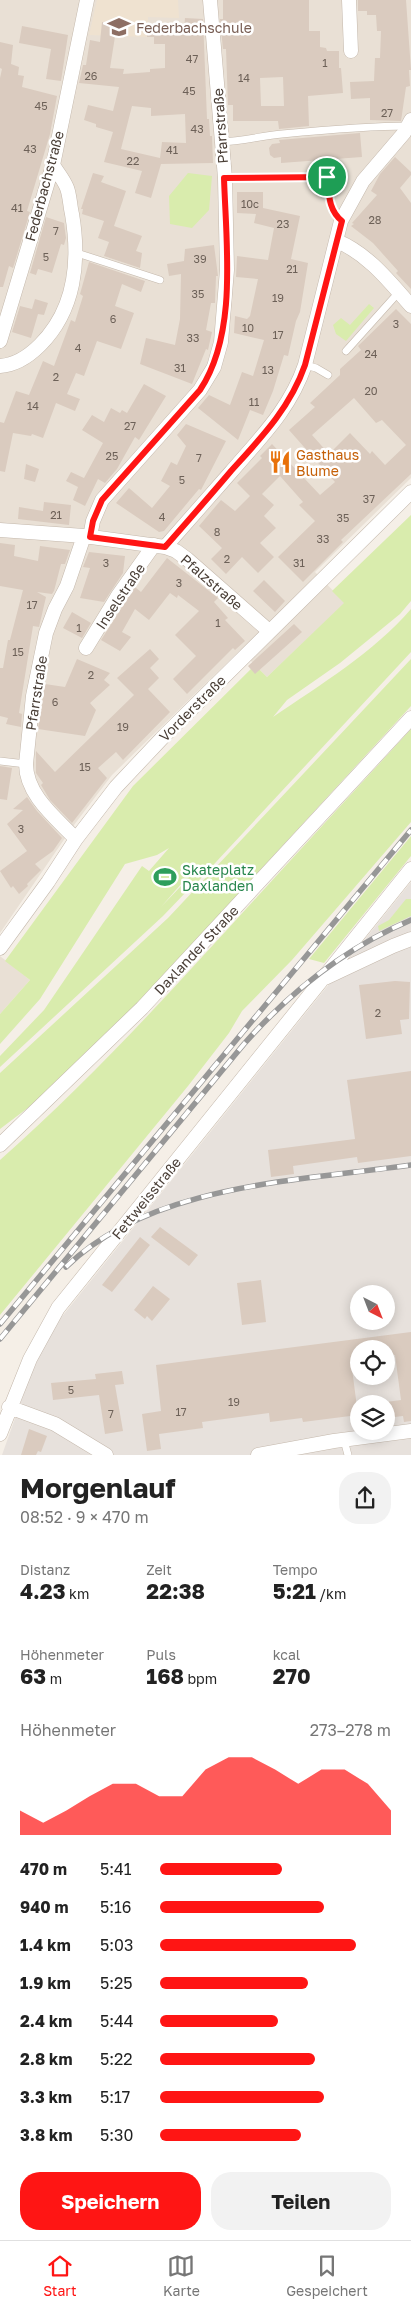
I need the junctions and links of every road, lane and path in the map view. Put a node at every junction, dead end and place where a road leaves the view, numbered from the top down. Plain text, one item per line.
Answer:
1 (87, 0) edge
2 (210, 0) edge
3 (349, 0) edge
4 (351, 51) dead end
5 (410, 123) edge
6 (222, 142) junction
7 (53, 166) junction
8 (224, 178) junction
9 (342, 221) junction
10 (337, 241) junction
11 (77, 253) junction
12 (160, 280) dead end
13 (399, 292) junction
14 (411, 306) edge
15 (0, 341) edge
16 (346, 351) dead end
17 (305, 365) junction
18 (0, 366) edge
19 (328, 375) dead end
20 (411, 492) edge
21 (0, 530) edge
22 (87, 536) junction
23 (160, 546) junction
24 (269, 631) junction
25 (86, 648) dead end
26 (411, 718) edge
27 (0, 761) edge
28 (26, 764) junction
29 (76, 839) junction
30 (411, 868) edge
31 (411, 940) edge
32 (0, 948) edge
33 (321, 980) junction
34 (36, 1109) junction
35 (0, 1134) edge
36 (0, 1145) edge
37 (9, 1407) junction
38 (411, 1431) edge
39 (0, 1434) edge
40 (344, 1440) junction
41 (106, 1455) edge
42 (258, 1455) edge
43 (348, 1455) edge

1 - 7 street, Federbachstraße
2 - 6 street, Pfarrstraße
3 - 4 street
5 - 6 lane
5 - 9 street, Inselstraße
6 - 8 street, Pfarrstraße
7 - 11 street
7 - 15 street, Federbachstraße
8 - 9 lane
8 - 22 street, Pfarrstraße
9 - 10 street, Inselstraße
10 - 13 street
10 - 17 street, Inselstraße
11 - 12 lane
11 - 18 street
13 - 14 street
13 - 16 lane
17 - 19 lane
17 - 23 street, Inselstraße
20 - 24 street, Vorderstraße
21 - 22 street, Pfalzstraße
22 - 23 street, Pfalzstraße
22 - 28 street, Pfarrstraße
23 - 24 street, Pfalzstraße
23 - 25 street, Inselstraße
24 - 29 street, Vorderstraße
26 - 34 street, Daxlander Straße
27 - 28 lane
28 - 29 street, Pfarrstraße
29 - 32 street, Vorderstraße
30 - 33 street, Fettweisstraße
31 - 33 street, Fettweisstraße
33 - 37 street, Fettweisstraße
34 - 35 street, Daxlander Straße
34 - 36 street, Daxlander Straße
37 - 39 street, Fettweisstraße
37 - 41 street
38 - 40 street
40 - 42 street
40 - 43 lane

